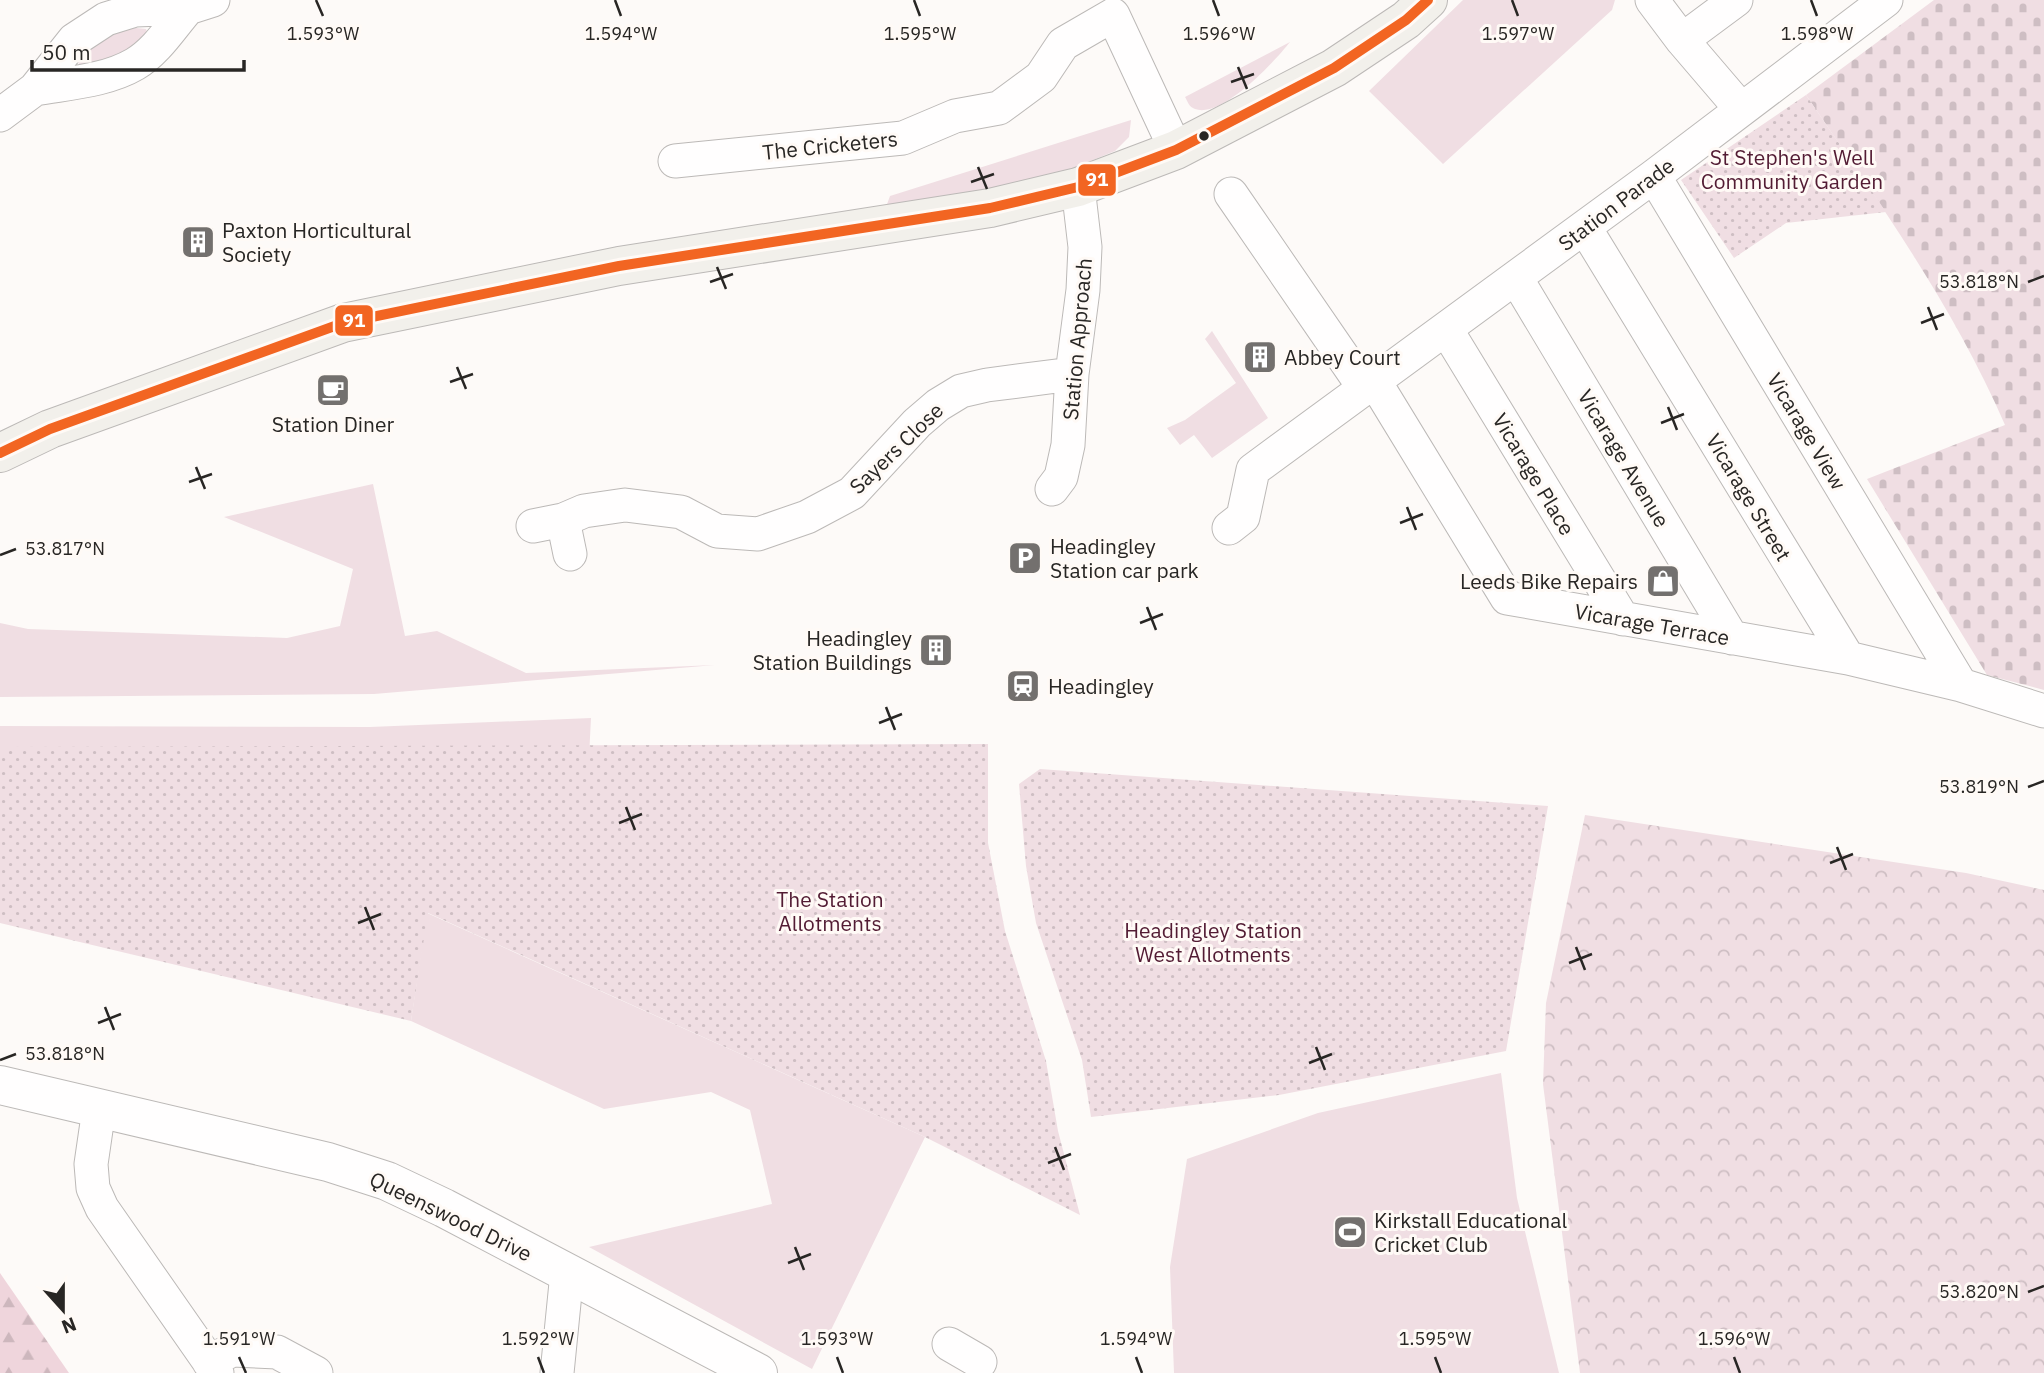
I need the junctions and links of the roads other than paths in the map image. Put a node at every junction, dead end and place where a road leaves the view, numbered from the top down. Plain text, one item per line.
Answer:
1 (1428, 0) edge
2 (1652, 0) edge
3 (1735, 0) edge
4 (1886, 0) edge
5 (201, 4) edge
6 (1121, 8) edge
7 (1682, 40) junction
8 (35, 89) junction
9 (1741, 109) junction
10 (0, 115) edge
11 (1175, 150) junction
12 (675, 161) dead end
13 (1654, 176) junction
14 (1078, 187) junction
15 (1231, 194) dead end
16 (1584, 228) junction
17 (1516, 278) junction
18 (1446, 329) junction
19 (1072, 374) junction
20 (1361, 392) junction
21 (0, 453) edge
22 (1052, 489) dead end
23 (1229, 528) dead end
24 (570, 554) dead end
25 (1623, 619) junction
26 (1732, 638) junction
27 (1848, 658) junction
28 (1961, 685) junction
29 (2044, 711) edge
30 (0, 1085) edge
31 (99, 1110) junction
32 (567, 1273) junction
33 (948, 1343) dead end
34 (213, 1367) edge
35 (985, 1369) edge
36 (316, 1373) edge
37 (557, 1373) edge
38 (758, 1373) edge

1 - 11 main road
2 - 7 street
3 - 7 street
4 - 9 street, Station Parade
5 - 8 street
5 - 8 street
6 - 11 street, The Cricketers
6 - 12 street, The Cricketers
7 - 9 street
8 - 10 street
9 - 13 street, Station Parade
11 - 14 main road
13 - 16 street, Station Parade
13 - 28 street, Vicarage View
14 - 19 street, Station Approach
14 - 21 main road
15 - 20 street, Vicarage Terrace
16 - 17 street, Station Parade
16 - 27 street, Vicarage Street
17 - 18 street, Station Parade
17 - 26 street, Vicarage Avenue
18 - 20 street, Station Parade
18 - 25 street, Vicarage Place
19 - 22 street, Station Approach
19 - 24 street, Sayers Close
20 - 23 street, Station Parade
20 - 25 street, Vicarage Terrace
25 - 26 street, Vicarage Terrace
26 - 27 street, Vicarage Terrace
27 - 28 street, Vicarage Terrace
28 - 29 street, Vicarage Terrace
30 - 31 street, Queenswood Drive
31 - 32 street, Queenswood Drive
31 - 34 street
32 - 37 street
32 - 38 street, Queenswood Drive
33 - 35 street
34 - 36 street

